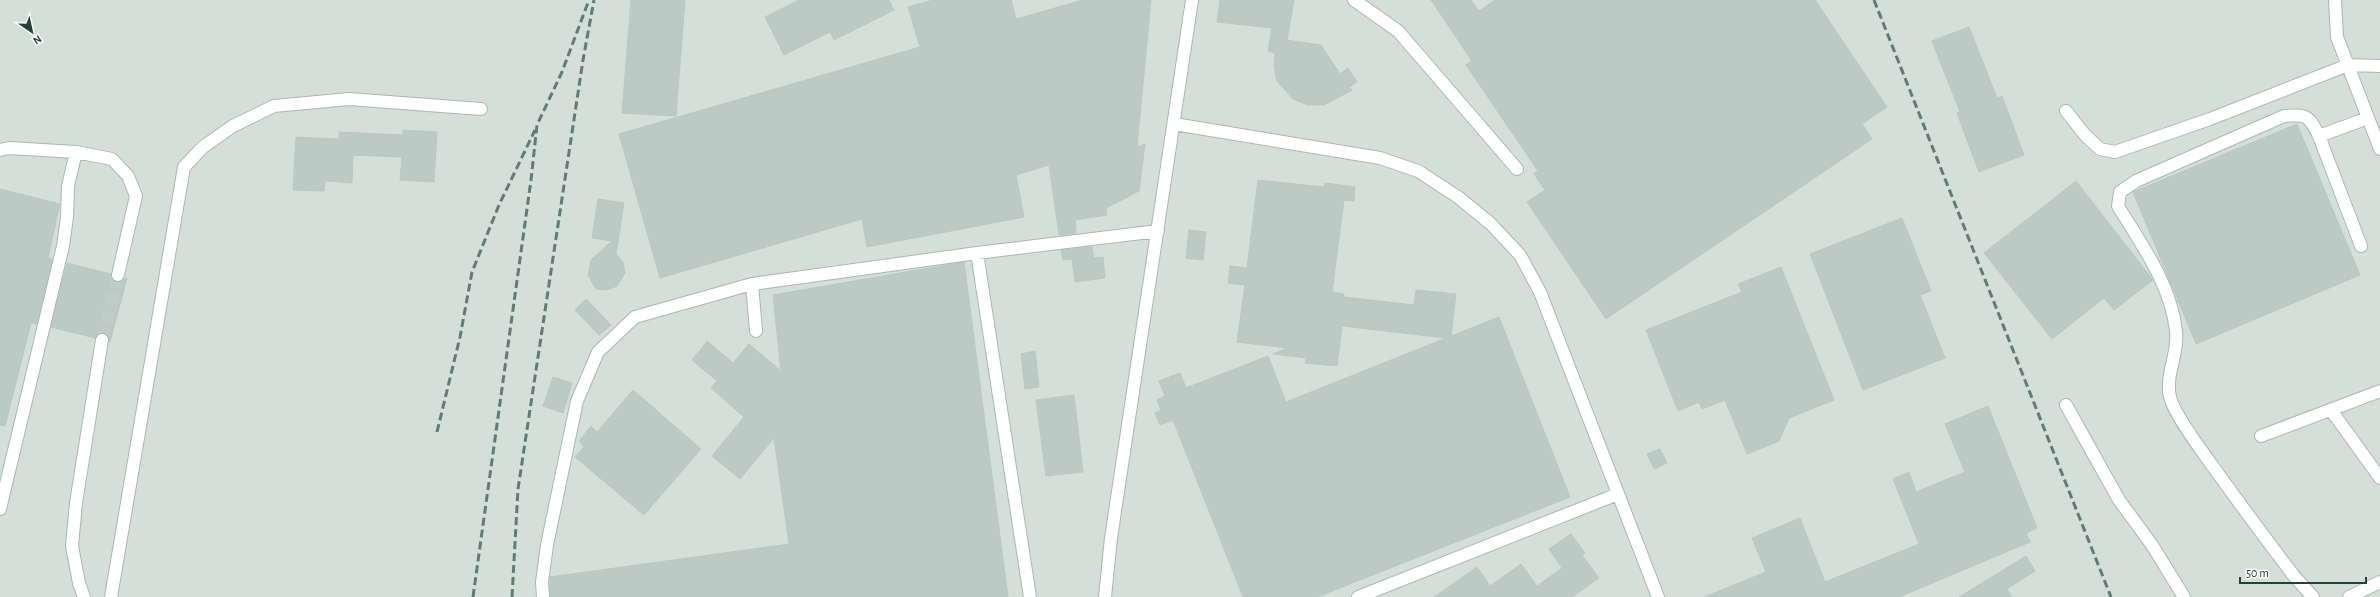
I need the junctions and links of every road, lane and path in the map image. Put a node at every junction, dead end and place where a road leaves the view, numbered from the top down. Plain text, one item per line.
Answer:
1 (1192, 0) edge
2 (1354, 0) edge
3 (2335, 0) edge
4 (2348, 65) junction
5 (2380, 66) edge
6 (481, 109) dead end
7 (2066, 111) dead end
8 (2368, 118) junction
9 (1174, 124) junction
10 (2319, 136) junction
11 (2380, 149) edge
12 (0, 150) edge
13 (76, 152) junction
14 (1517, 170) dead end
15 (1158, 231) junction
16 (2361, 246) dead end
17 (977, 253) junction
18 (118, 275) tunnel mouth
19 (752, 284) junction
20 (756, 331) dead end
21 (102, 340) tunnel mouth
22 (2379, 392) edge
23 (2066, 405) dead end
24 (2331, 410) junction
25 (2261, 436) dead end
26 (2380, 478) edge
27 (1618, 494) junction
28 (0, 509) edge
29 (2380, 582) edge
30 (84, 597) edge
31 (111, 597) edge
32 (543, 597) edge
33 (1030, 597) edge
34 (1105, 597) edge
35 (1358, 597) edge
36 (1658, 597) edge
37 (2184, 597) edge
38 (2313, 597) edge
39 (2349, 597) edge

1 - 9 street
2 - 14 street
3 - 4 street
4 - 5 street
4 - 7 street
4 - 8 street
6 - 31 street
8 - 10 street
8 - 11 street
9 - 15 street
9 - 27 street
10 - 16 street
10 - 38 street
12 - 13 street
13 - 18 street
13 - 28 street
15 - 17 street
15 - 34 street
17 - 19 street
17 - 33 street
19 - 20 street
19 - 32 street
21 - 30 street
22 - 24 street
23 - 37 street
24 - 25 street
24 - 26 street
27 - 35 street
27 - 36 street
29 - 39 street

